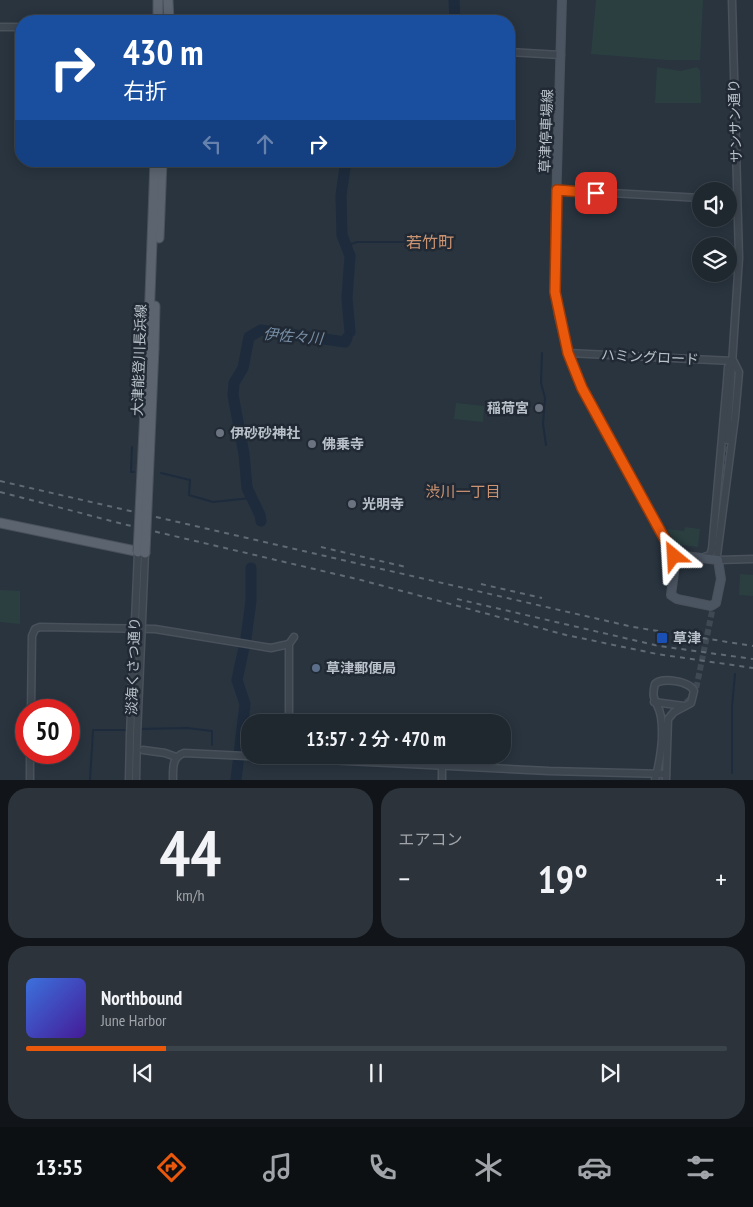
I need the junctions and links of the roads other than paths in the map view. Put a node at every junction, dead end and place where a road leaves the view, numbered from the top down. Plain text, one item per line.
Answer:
1 (158, 0) edge
2 (168, 0) edge
3 (562, 0) edge
4 (732, 0) edge
5 (158, 15) edge
6 (169, 15) edge
7 (0, 27) edge
8 (15, 27) edge
9 (515, 52) edge
10 (561, 55) junction
11 (156, 167) edge
12 (162, 167) edge
13 (737, 182) edge
14 (557, 190) junction
15 (692, 198) edge
16 (737, 199) edge
17 (151, 348) junction
18 (568, 353) junction
19 (733, 361) junction
20 (727, 440) tunnel mouth
21 (3, 524) edge
22 (141, 553) junction
23 (696, 557) junction
24 (753, 558) edge
25 (718, 560) junction
26 (674, 565) junction
27 (294, 637) dead end
28 (289, 644) junction
29 (31, 699) edge
30 (653, 700) junction
31 (684, 706) junction
32 (289, 714) edge
33 (134, 735) junction
34 (143, 750) dead end
35 (241, 756) edge
36 (176, 757) junction
37 (30, 764) edge
38 (423, 764) edge
39 (442, 765) junction
40 (656, 777) edge
41 (666, 777) edge
42 (30, 780) edge
43 (129, 780) edge
44 (136, 780) edge
45 (173, 780) edge
46 (442, 780) edge

1 - 5 main road
2 - 6 main road
3 - 10 main road, 草津停車場線
4 - 13 street, サンサン通り
7 - 8 street
9 - 10 street
10 - 14 main road, 草津停車場線
11 - 17 main road, 大津能登川長浜線
12 - 17 main road, 大津能登川長浜線
14 - 15 street
14 - 18 main road, 草津停車場線
16 - 19 street, サンサン通り
17 - 22 main road, 大津能登川長浜線, bridge
18 - 19 street, ハミングロード
18 - 26 main road, 草津停車場線
19 - 20 street
19 - 23 street, サンサン通り
19 - 25 street, サンサン通り
21 - 22 main road
22 - 33 street, 淡海くさつ通り, bridge
23 - 25 main road
23 - 26 main road
24 - 25 street
25 - 26 main road, 草津停車場線
27 - 28 street
28 - 29 street
28 - 32 street
30 - 31 street
30 - 31 street
30 - 40 street
31 - 41 street
33 - 43 street, 淡海くさつ通り
33 - 44 street, 淡海くさつ通り
34 - 36 street
35 - 36 street
36 - 45 street
37 - 42 street
38 - 39 street
39 - 40 street
39 - 46 street
40 - 41 street

